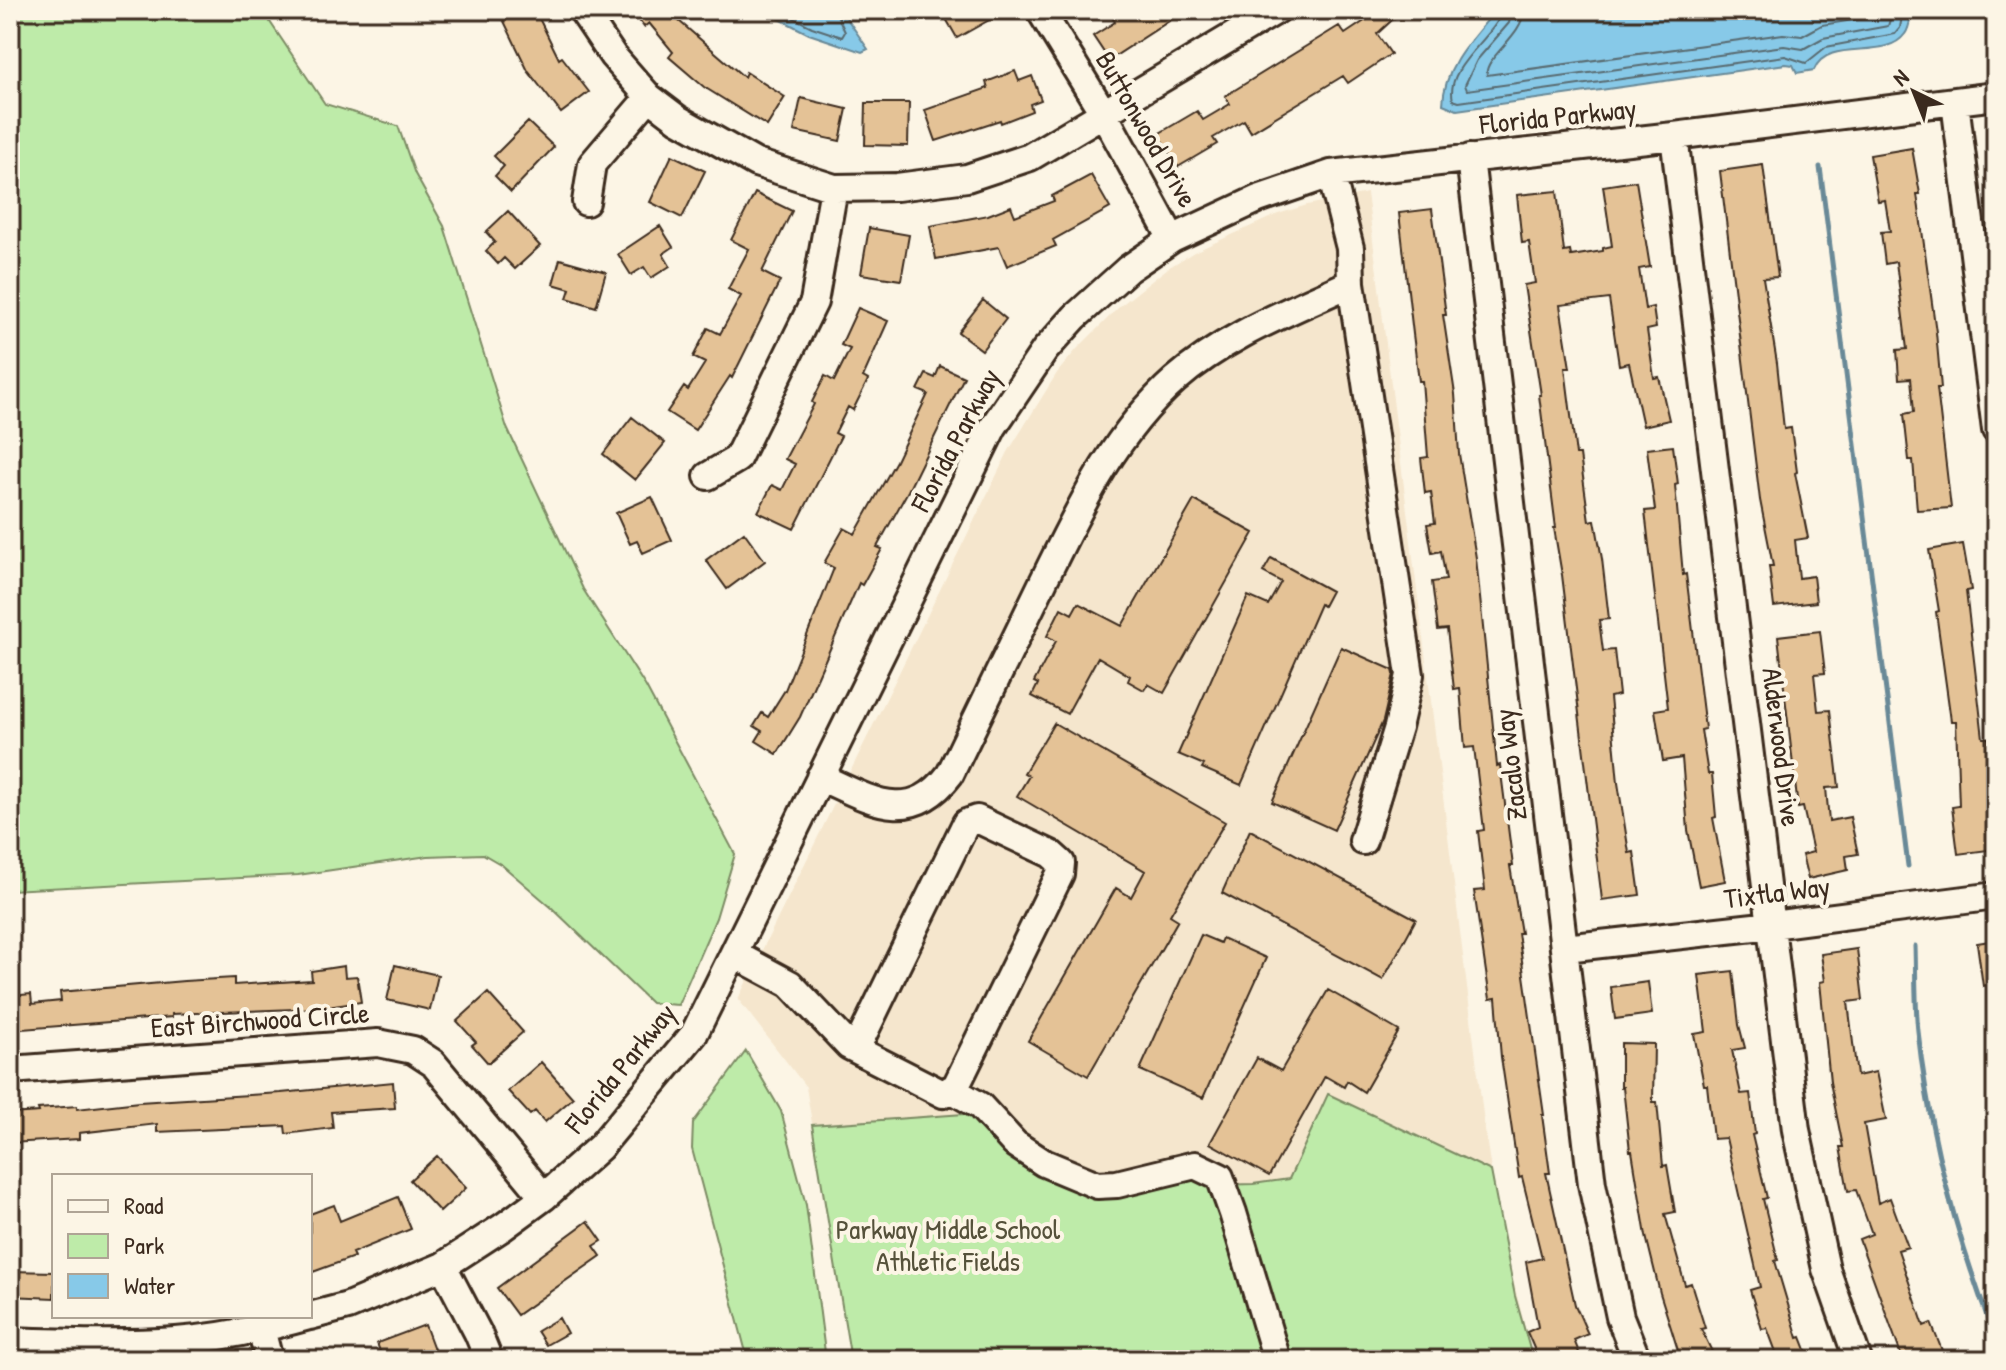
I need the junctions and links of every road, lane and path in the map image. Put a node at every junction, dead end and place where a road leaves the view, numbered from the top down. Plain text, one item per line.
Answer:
1 (582, 10) edge
2 (1040, 10) edge
3 (1277, 10) edge
4 (1996, 96) edge
5 (649, 97) junction
6 (1955, 102) junction
7 (1104, 114) junction
8 (1674, 136) junction
9 (1470, 158) junction
10 (1331, 174) junction
11 (834, 188) junction
12 (586, 202) dead end
13 (1172, 239) junction
14 (1351, 283) junction
15 (1996, 430) edge
16 (708, 476) dead end
17 (820, 777) junction
18 (1363, 841) dead end
19 (1996, 896) edge
20 (1772, 925) junction
21 (1565, 948) junction
22 (734, 954) junction
23 (856, 1049) junction
24 (10, 1070) edge
25 (951, 1089) junction
26 (544, 1197) junction
27 (443, 1266) junction
28 (312, 1315) edge
29 (302, 1318) edge
30 (261, 1329) junction
31 (10, 1341) edge
32 (269, 1360) edge
33 (489, 1360) edge
34 (1277, 1360) edge
35 (1637, 1360) edge
36 (1858, 1360) edge

1 - 5 street
2 - 7 street, Buttonwood Drive
3 - 7 street
4 - 6 street, Florida Parkway
5 - 11 street
5 - 12 street
6 - 8 street, Florida Parkway
6 - 15 street
7 - 11 street
7 - 13 street, Buttonwood Drive
8 - 9 street, Florida Parkway
8 - 20 street, Alderwood Drive
9 - 10 street, Florida Parkway
9 - 21 street, Zacalo Way
10 - 13 street, Florida Parkway
10 - 14 street
11 - 16 street
13 - 17 street, Florida Parkway
14 - 17 street
14 - 18 street
17 - 22 street, Florida Parkway
19 - 20 street, Tixtla Way
20 - 21 street, Tixtla Way
20 - 36 street, Alderwood Drive
21 - 35 street, Zacalo Way
22 - 23 street
22 - 26 street, Florida Parkway
23 - 25 street
23 - 25 street
24 - 26 street, East Birchwood Circle
25 - 34 street
26 - 27 street, Florida Parkway
27 - 28 street, Florida Parkway
27 - 33 street
29 - 30 street, Florida Parkway
30 - 31 street, Florida Parkway
30 - 32 street

